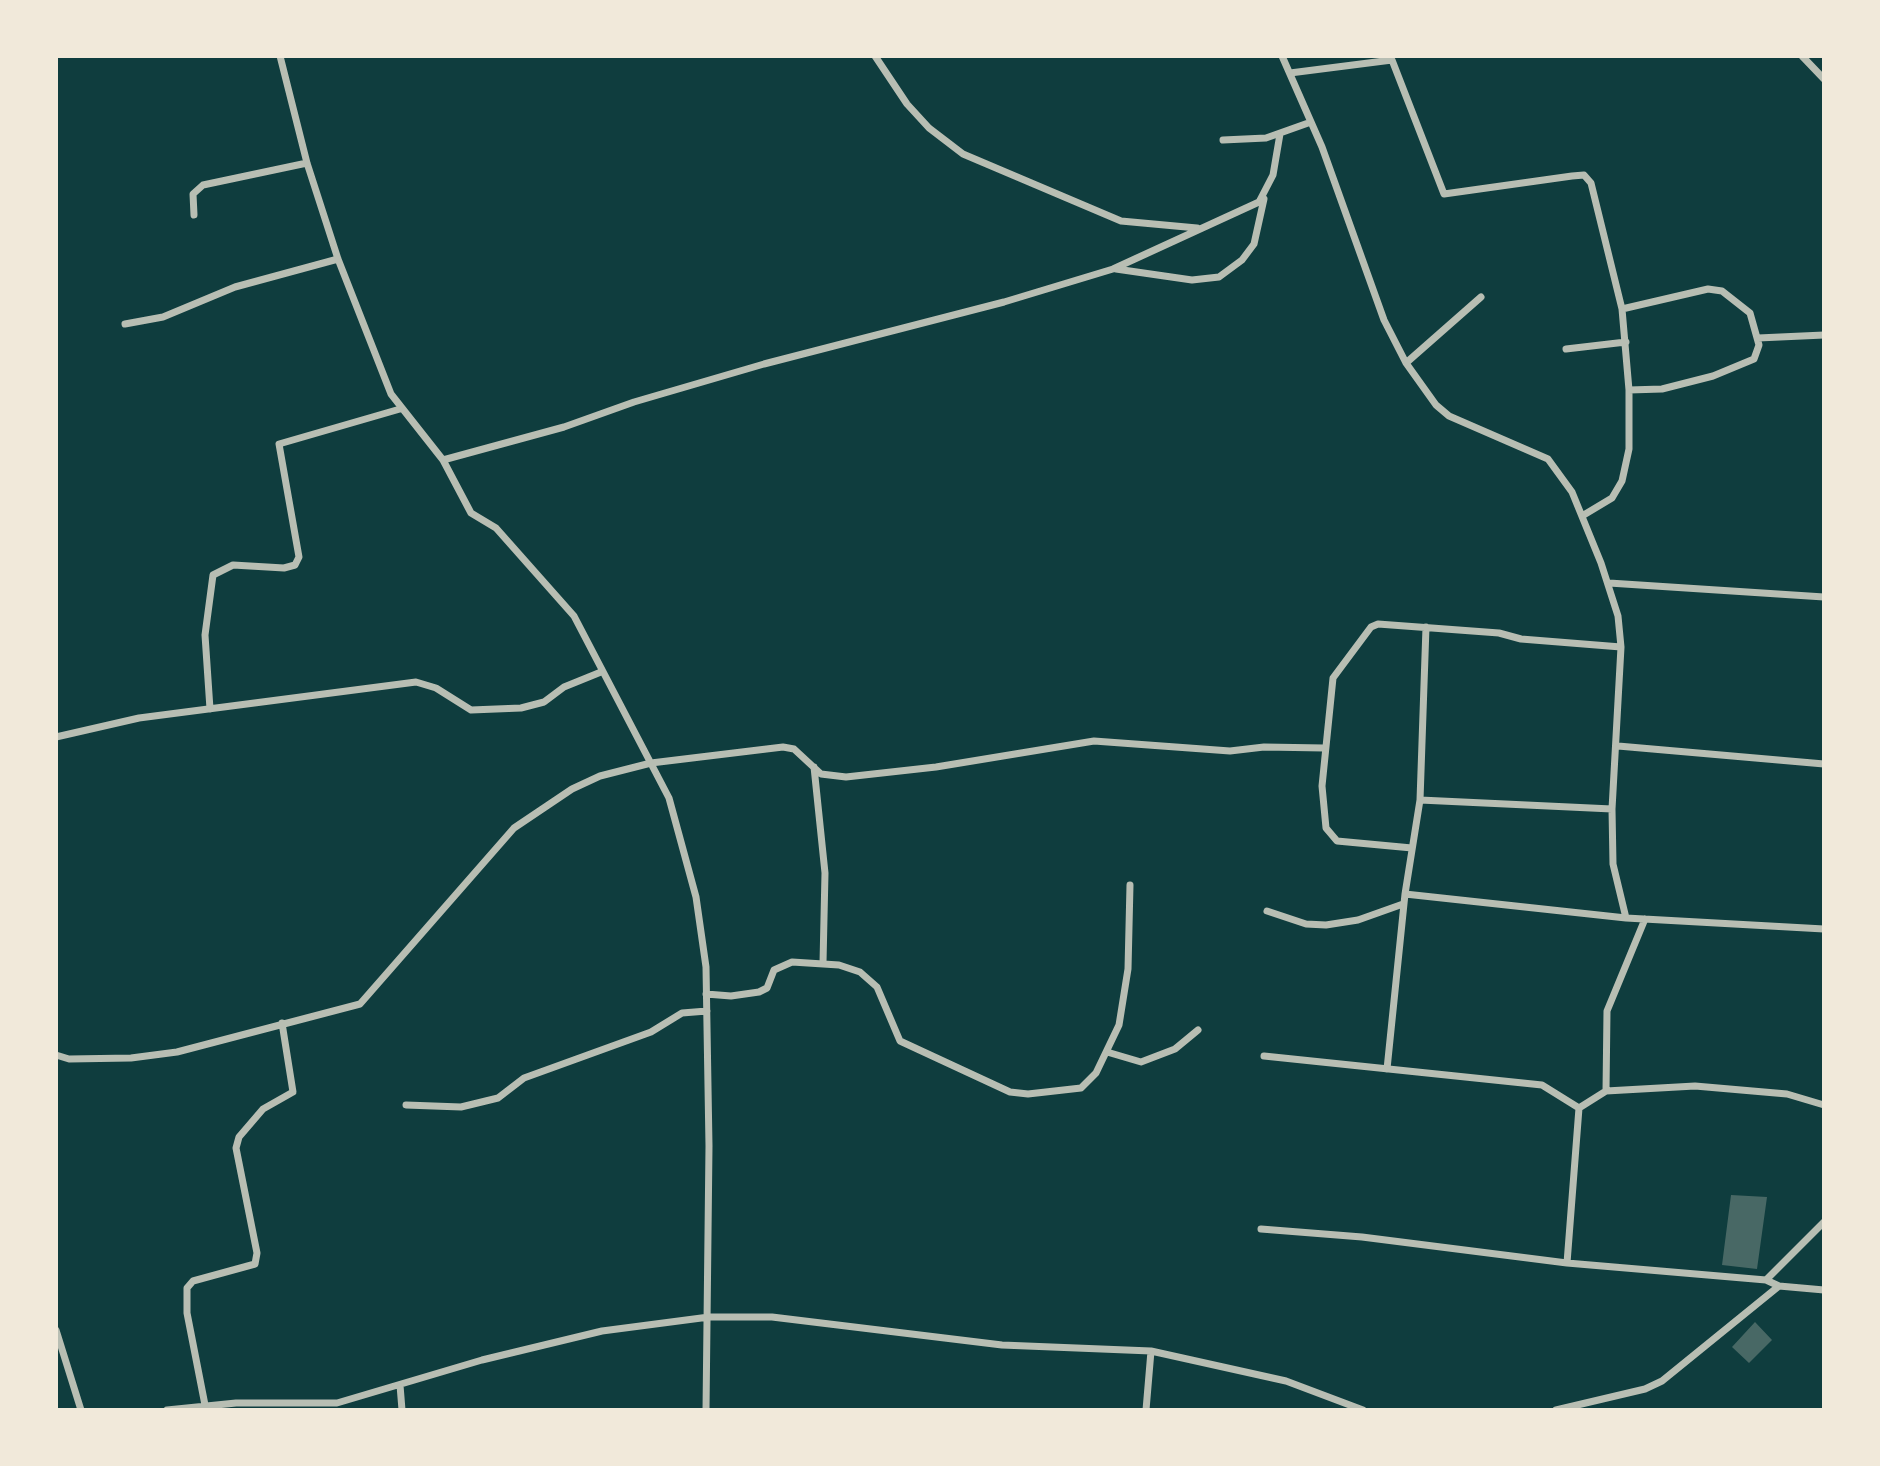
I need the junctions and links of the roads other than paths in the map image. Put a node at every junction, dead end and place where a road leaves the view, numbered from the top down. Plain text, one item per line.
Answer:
1 (280, 56) edge
2 (875, 56) edge
3 (1282, 56) edge
4 (1802, 56) edge
5 (1290, 73) junction
6 (1824, 79) edge
7 (1311, 122) junction
8 (1280, 134) junction
9 (1223, 140) dead end
10 (307, 163) junction
11 (1264, 197) junction
12 (194, 215) dead end
13 (1199, 228) junction
14 (338, 259) junction
15 (1113, 269) junction
16 (1481, 297) dead end
17 (1622, 309) junction
18 (125, 324) dead end
19 (1824, 335) edge
20 (1758, 338) junction
21 (1626, 342) junction
22 (1566, 349) dead end
23 (1406, 363) junction
24 (1629, 390) junction
25 (400, 409) junction
26 (443, 460) junction
27 (1582, 516) junction
28 (1609, 583) junction
29 (1824, 597) edge
30 (1426, 627) junction
31 (1621, 647) junction
32 (601, 672) junction
33 (210, 709) junction
34 (56, 737) edge
35 (1618, 746) junction
36 (1324, 748) junction
37 (651, 763) junction
38 (1824, 764) edge
39 (814, 767) junction
40 (1420, 800) junction
41 (1612, 809) junction
42 (1412, 848) junction
43 (1130, 885) dead end
44 (1405, 894) junction
45 (1403, 904) junction
46 (1267, 911) dead end
47 (1626, 918) junction
48 (1645, 919) junction
49 (1824, 929) edge
50 (823, 963) junction
51 (706, 994) junction
52 (707, 1011) junction
53 (282, 1023) junction
54 (1198, 1030) dead end
55 (1107, 1052) junction
56 (56, 1055) edge
57 (1264, 1056) dead end
58 (1387, 1069) junction
59 (1606, 1091) junction
60 (406, 1105) dead end
61 (1824, 1105) edge
62 (1579, 1108) junction
63 (1824, 1222) edge
64 (1261, 1229) dead end
65 (1567, 1263) junction
66 (1766, 1280) junction
67 (1779, 1286) junction
68 (1824, 1290) edge
69 (709, 1317) junction
70 (56, 1330) edge
71 (1151, 1351) junction
72 (400, 1385) junction
73 (205, 1405) junction
74 (1346, 1407) edge
75 (81, 1410) edge
76 (167, 1410) edge
77 (402, 1410) edge
78 (706, 1410) edge
79 (1146, 1410) edge
80 (1363, 1410) edge
81 (1556, 1410) edge

1 - 10 street
2 - 13 street
3 - 5 street
4 - 6 street
5 - 7 street
5 - 17 street
7 - 8 street
7 - 23 street
8 - 9 street
8 - 11 street
10 - 12 street
10 - 14 street
11 - 13 street
11 - 15 street
13 - 15 street
14 - 18 street
14 - 25 street
15 - 26 street
16 - 23 street
17 - 20 street
17 - 21 street
19 - 20 street
20 - 24 street
21 - 22 street
21 - 24 street
23 - 27 street
24 - 27 street
25 - 26 street
25 - 33 street
26 - 32 street
27 - 28 street
28 - 29 street
28 - 31 street
30 - 31 street
30 - 36 street
30 - 40 street
31 - 35 street
32 - 33 street
32 - 37 street
33 - 34 street
35 - 38 street
35 - 41 street
36 - 39 street
36 - 42 street
37 - 39 street
37 - 51 street
37 - 53 street
39 - 50 street
40 - 41 street
40 - 42 street
41 - 47 street
42 - 44 street
43 - 55 street
44 - 45 street
44 - 47 street
45 - 46 street
45 - 58 street
47 - 48 street
48 - 49 street
48 - 59 street
50 - 51 street
50 - 55 street
51 - 52 street
52 - 60 street
52 - 69 street
53 - 56 street
53 - 73 street
54 - 55 street
57 - 58 street
58 - 62 street
59 - 61 street
59 - 62 street
62 - 65 street
63 - 66 street
64 - 65 street
65 - 66 street
66 - 67 street
67 - 68 street
67 - 81 street
69 - 71 street
69 - 72 street
69 - 78 street
70 - 75 street
71 - 74 street
71 - 79 street
72 - 73 street
72 - 77 street
73 - 76 street
74 - 80 street

